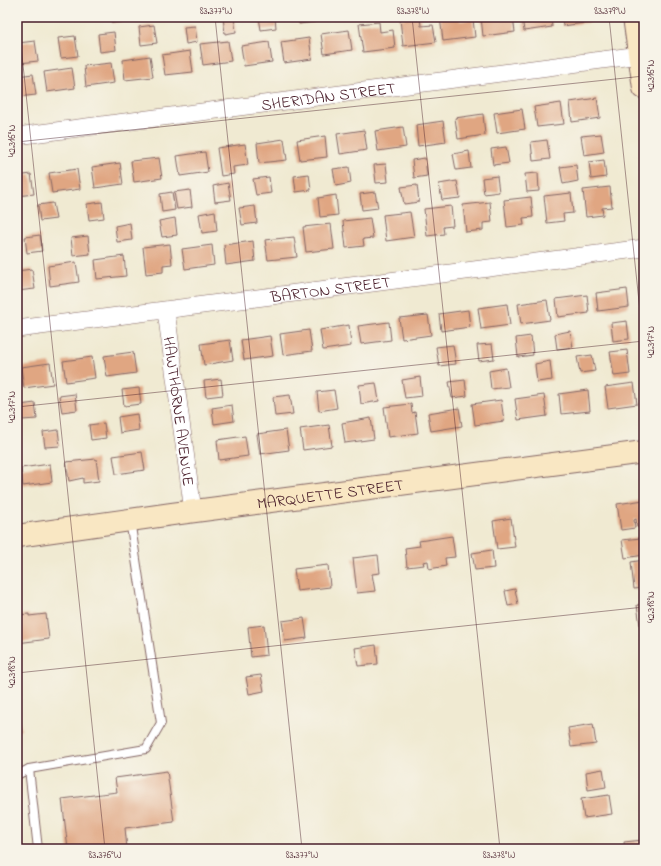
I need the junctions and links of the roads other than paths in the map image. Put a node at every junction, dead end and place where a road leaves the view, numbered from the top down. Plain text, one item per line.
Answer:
1 (634, 17) edge
2 (640, 55) junction
3 (644, 88) edge
4 (17, 136) edge
5 (644, 248) edge
6 (166, 311) junction
7 (17, 329) edge
8 (644, 452) edge
9 (193, 511) junction
10 (130, 520) junction
11 (17, 536) edge
12 (29, 769) junction
13 (17, 776) edge
14 (38, 849) edge

1 - 2 street
2 - 3 street
2 - 4 street, SHERIDAN STREET
5 - 6 street, BARTON STREET
6 - 7 street, BARTON STREET
6 - 9 street, HAWTHORNE AVENUE
8 - 9 street, MARQUETTE STREET
9 - 10 street, MARQUETTE STREET
10 - 11 street, MARQUETTE STREET
10 - 12 lane
12 - 13 lane
12 - 14 lane

